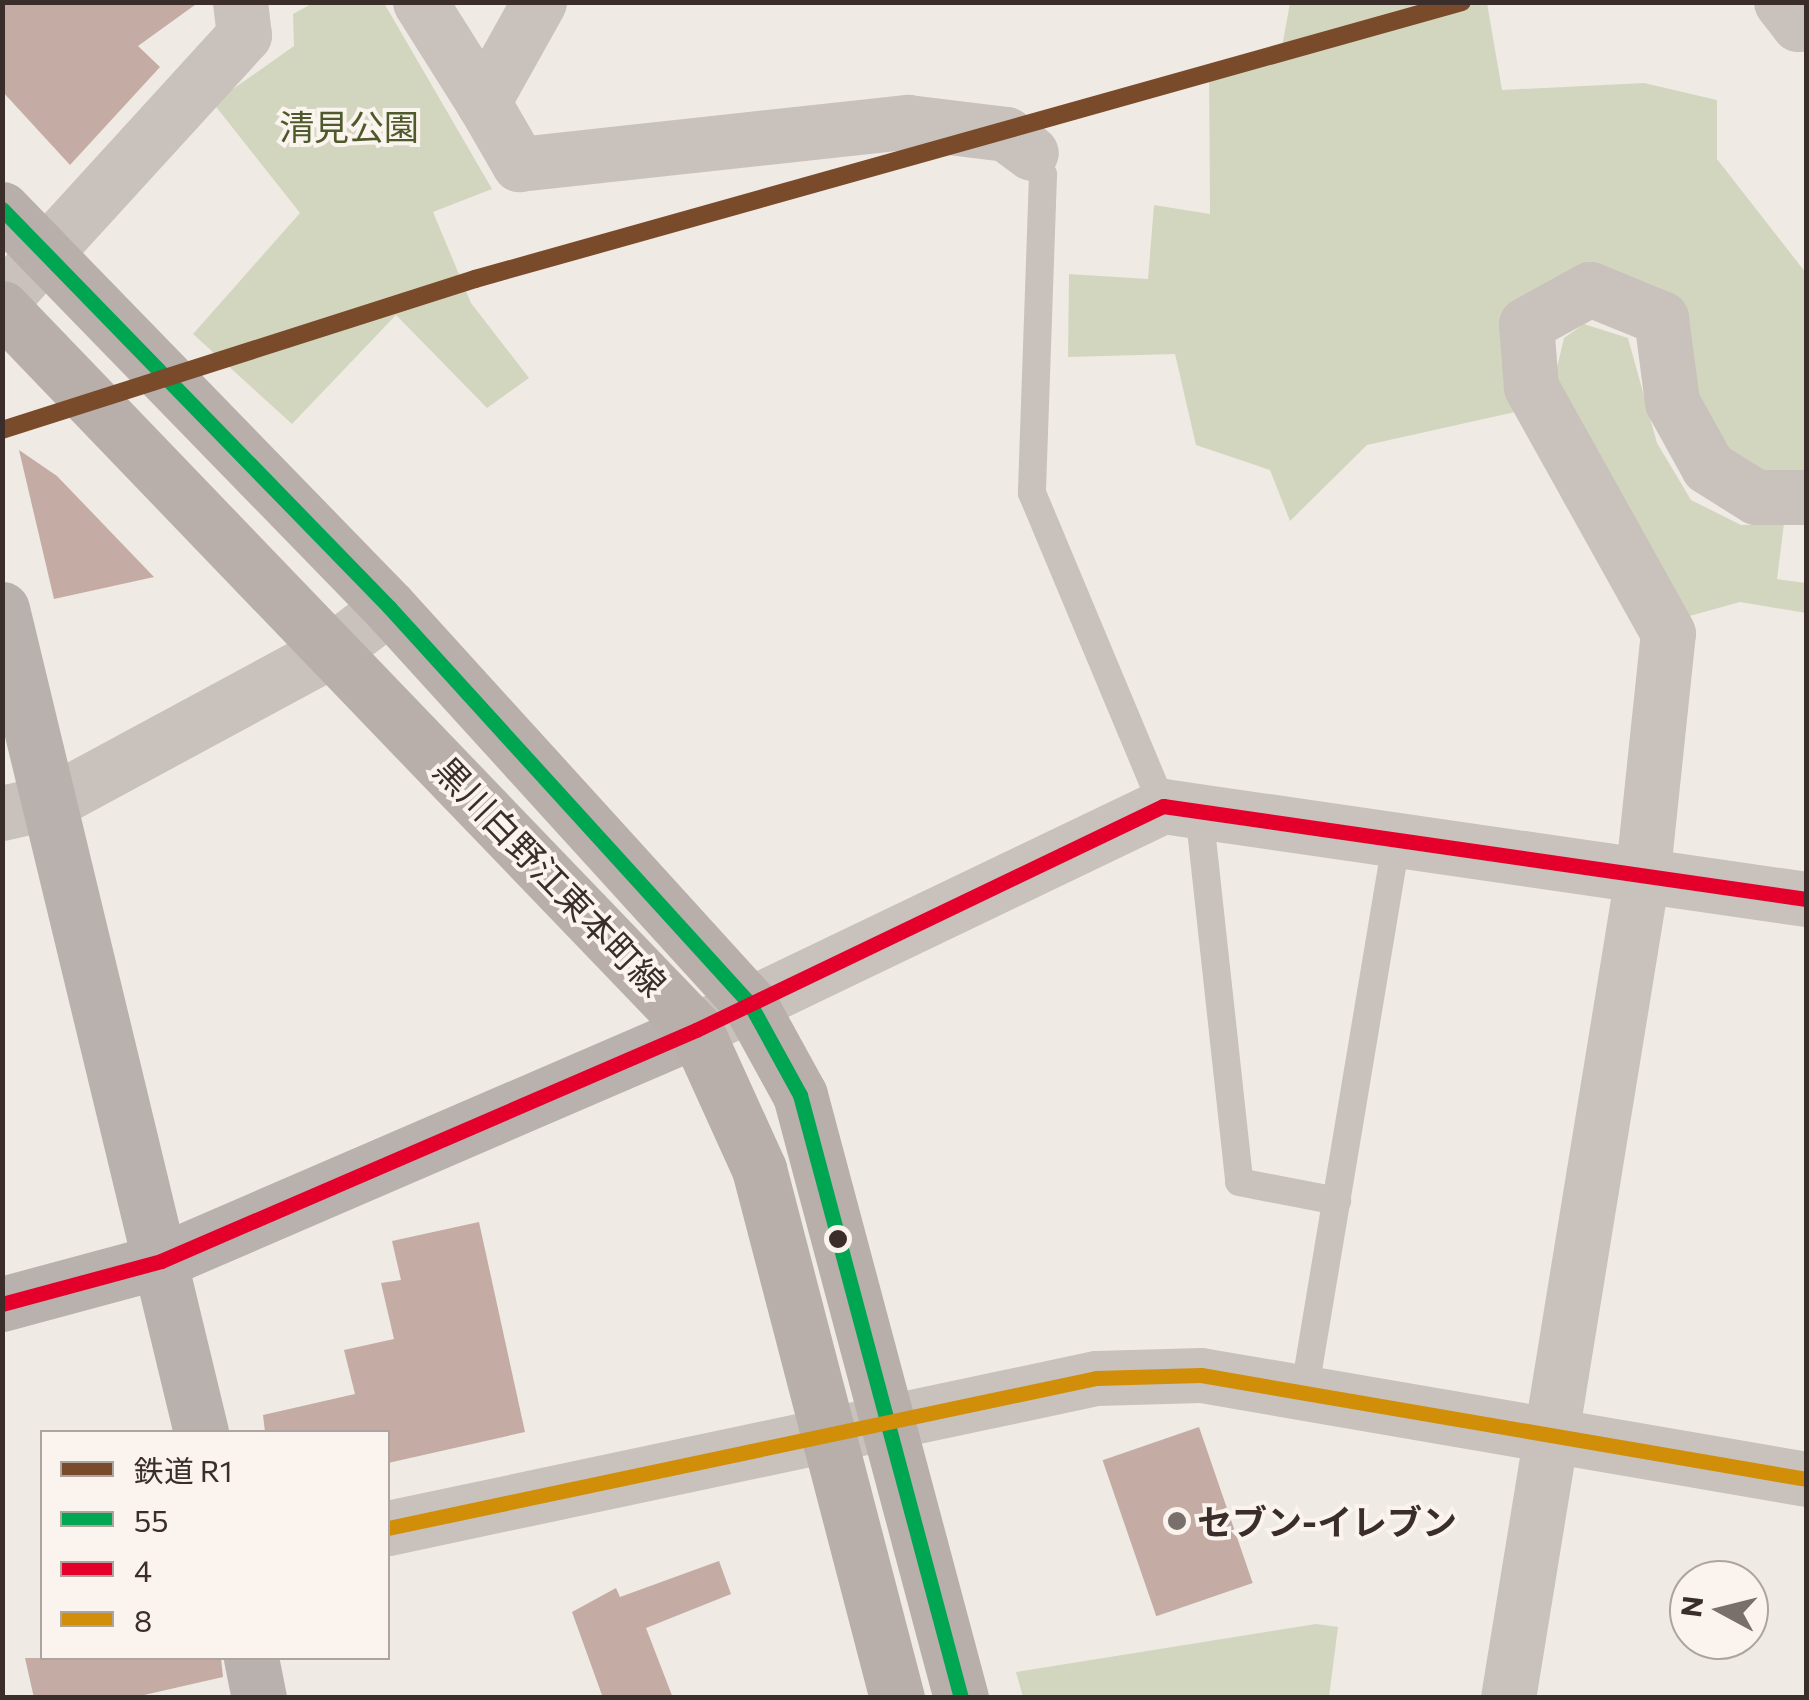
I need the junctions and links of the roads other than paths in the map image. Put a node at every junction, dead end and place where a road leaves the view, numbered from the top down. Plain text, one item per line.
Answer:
1 (240, 2) edge
2 (420, 2) edge
3 (539, 2) edge
4 (1781, 2) edge
5 (1806, 19) edge
6 (483, 102) junction
7 (1031, 153) joint
8 (2, 209) edge
9 (45, 253) junction
10 (2, 304) edge
11 (1806, 498) edge
12 (389, 607) junction
13 (2, 608) edge
14 (334, 649) junction
15 (27, 808) edge
16 (1181, 808) junction
17 (1397, 837) junction
18 (1643, 870) junction
19 (1806, 899) edge
20 (750, 1004) junction
21 (696, 1030) junction
22 (1338, 1201) junction
23 (162, 1260) junction
24 (2, 1304) edge
25 (1304, 1394) junction
26 (894, 1424) junction
27 (201, 1430) edge
28 (834, 1433) junction
29 (1553, 1437) junction
30 (1806, 1480) edge
31 (390, 1528) edge
32 (251, 1660) edge
33 (259, 1698) edge
34 (897, 1698) edge
35 (960, 1698) edge
36 (1508, 1698) edge

1 - 9 street
2 - 6 street
3 - 6 street
4 - 5 street
6 - 7 street
7 - 16 lane
8 - 9 main road, 黒川白野江東本町線
9 - 10 street
9 - 12 main road, 黒川白野江東本町線
10 - 14 main road, 黒川白野江東本町線
11 - 18 street
12 - 14 street
12 - 20 main road, 黒川白野江東本町線
13 - 15 street
14 - 15 street
14 - 21 main road, 黒川白野江東本町線
15 - 23 street
16 - 17 street
16 - 20 street
16 - 22 lane
17 - 18 street
17 - 22 lane
18 - 19 street
18 - 29 street
20 - 21 street
20 - 26 main road, 黒川白野江東本町線
21 - 23 street
21 - 28 main road, 黒川白野江東本町線
22 - 25 lane
23 - 24 street
23 - 27 street
25 - 26 street
25 - 29 street
26 - 28 street
26 - 35 main road, 黒川白野江東本町線
28 - 31 street
28 - 34 main road, 黒川白野江東本町線
29 - 30 street
29 - 36 street
32 - 33 street

